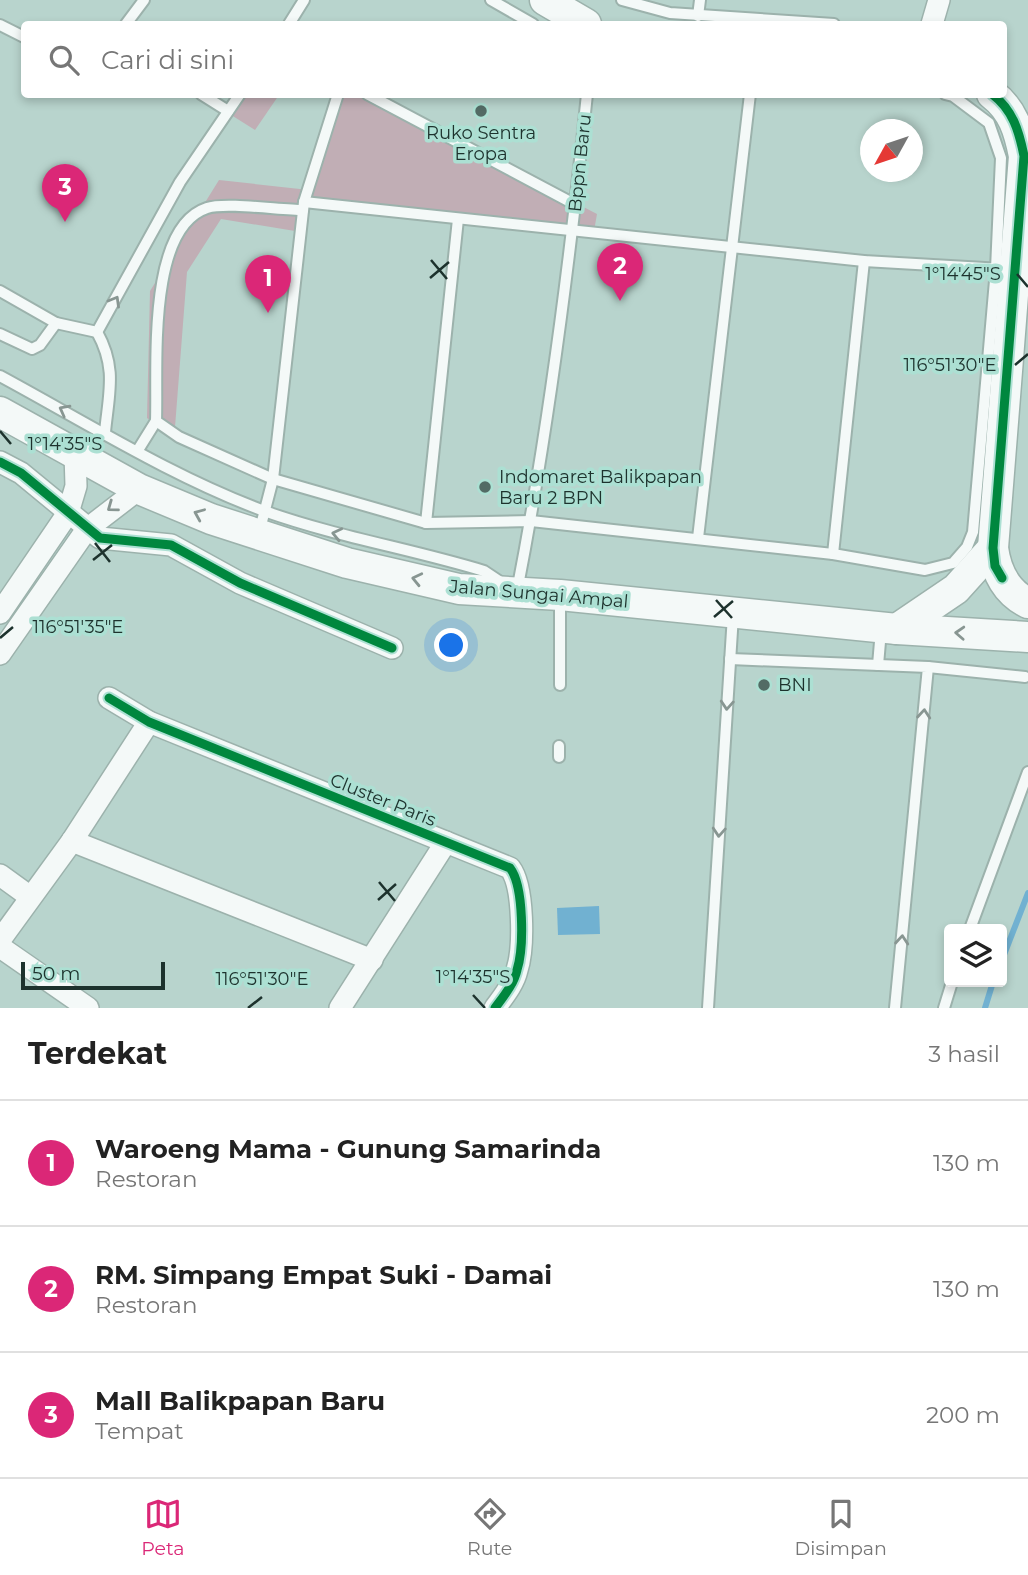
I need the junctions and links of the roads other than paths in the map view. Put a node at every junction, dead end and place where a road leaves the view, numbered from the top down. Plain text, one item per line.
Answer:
1 (144, 0) edge
2 (304, 0) edge
3 (491, 0) edge
4 (545, 0) edge
5 (622, 0) edge
6 (701, 0) edge
7 (939, 0) edge
8 (698, 16) junction
9 (669, 19) edge
10 (128, 21) edge
11 (291, 21) edge
12 (528, 21) edge
13 (581, 21) edge
14 (783, 21) edge
15 (933, 21) edge
16 (0, 25) edge
17 (21, 36) edge
18 (207, 98) edge
19 (237, 98) edge
20 (337, 98) edge
21 (375, 98) edge
22 (587, 98) edge
23 (751, 98) edge
24 (956, 98) edge
25 (997, 98) edge
26 (228, 111) junction
27 (576, 205) junction
28 (304, 206) junction
29 (458, 219) junction
30 (572, 231) junction
31 (732, 248) junction
32 (864, 261) junction
33 (1006, 270) junction
34 (0, 291) edge
35 (56, 323) junction
36 (97, 332) junction
37 (0, 334) edge
38 (0, 376) edge
39 (0, 412) edge
40 (156, 421) junction
41 (104, 432) junction
42 (138, 450) junction
43 (75, 453) junction
44 (0, 462) edge
45 (273, 479) junction
46 (139, 489) junction
47 (63, 520) junction
48 (531, 521) junction
49 (261, 523) junction
50 (426, 523) junction
51 (86, 528) junction
52 (698, 537) junction
53 (993, 548) junction
54 (833, 554) junction
55 (20, 584) junction
56 (517, 592) junction
57 (560, 595) junction
58 (40, 596) junction
59 (1028, 603) edge
60 (733, 612) junction
61 (0, 613) edge
62 (889, 628) junction
63 (1028, 637) edge
64 (392, 648) dead end
65 (0, 654) edge
66 (730, 659) junction
67 (878, 665) junction
68 (928, 667) junction
69 (1025, 677) dead end
70 (560, 685) dead end
71 (109, 698) dead end
72 (149, 722) junction
73 (1028, 772) edge
74 (72, 841) junction
75 (446, 842) junction
76 (0, 875) edge
77 (29, 896) junction
78 (972, 924) edge
79 (0, 940) edge
80 (0, 947) edge
81 (372, 960) junction
82 (950, 987) edge
83 (89, 1008) edge
84 (340, 1008) edge
85 (495, 1008) edge
86 (708, 1008) edge
87 (895, 1008) edge
88 (944, 1008) edge

1 - 10 lane
2 - 11 lane
3 - 12 lane
4 - 13 main road
5 - 9 lane
6 - 8 lane
7 - 15 street
8 - 9 lane
8 - 14 lane
16 - 17 lane
18 - 26 lane
19 - 26 lane
20 - 28 lane
21 - 27 lane
22 - 27 lane, Bppn Baru
23 - 31 lane
24 - 33 lane
25 - 33 main road
36 -> 26 lane
27 - 30 lane, Bppn Baru
28 - 29 lane
28 - 40 lane
28 - 45 lane
29 - 30 lane
29 - 50 lane
30 - 31 lane
30 - 48 lane, Bppn Baru
31 - 32 lane
31 - 52 lane
32 - 33 lane
32 - 54 lane
33 - 53 main road
33 - 54 lane
34 - 35 lane
35 - 36 lane
35 - 37 lane
36 - 41 lane
41 -> 38 lane
39 - 43 main road, Jalan Sungai Ampal
40 - 42 lane
40 - 45 lane
41 - 42 lane
42 - 49 lane
43 - 46 main road, Jalan Sungai Ampal
43 - 47 street
44 - 47 street
45 - 49 lane
45 - 50 lane
49 -> 46 main road, Jalan Sungai Ampal
46 -> 51 street
47 - 51 street
47 - 55 street
48 - 50 lane
48 - 52 lane
48 - 56 lane, Bppn Baru
56 -> 49 main road, Jalan Sungai Ampal
51 - 58 street
51 - 64 street
52 - 54 lane
53 - 59 main road
53 - 62 main road
55 - 58 street
55 - 61 street
56 - 57 main road, Jalan Sungai Ampal
57 - 60 main road, Jalan Sungai Ampal
57 - 70 lane
58 - 65 street
60 - 62 main road, Jalan Sungai Ampal
60 - 66 lane
63 -> 62 main road, Jalan Sungai Ampal
62 - 67 lane
66 - 67 lane
66 -> 86 lane
67 - 68 lane
68 - 69 lane
87 -> 68 lane
71 - 72 street, Cluster Paris
72 - 74 street
72 - 75 street, Cluster Paris
73 - 78 lane
74 - 77 street
74 - 81 street
75 - 81 street, Cluster Paris
75 - 85 street, Cluster Paris
76 - 77 street
77 - 79 street
80 - 83 street
81 - 84 street, Cluster Paris
82 - 88 lane

